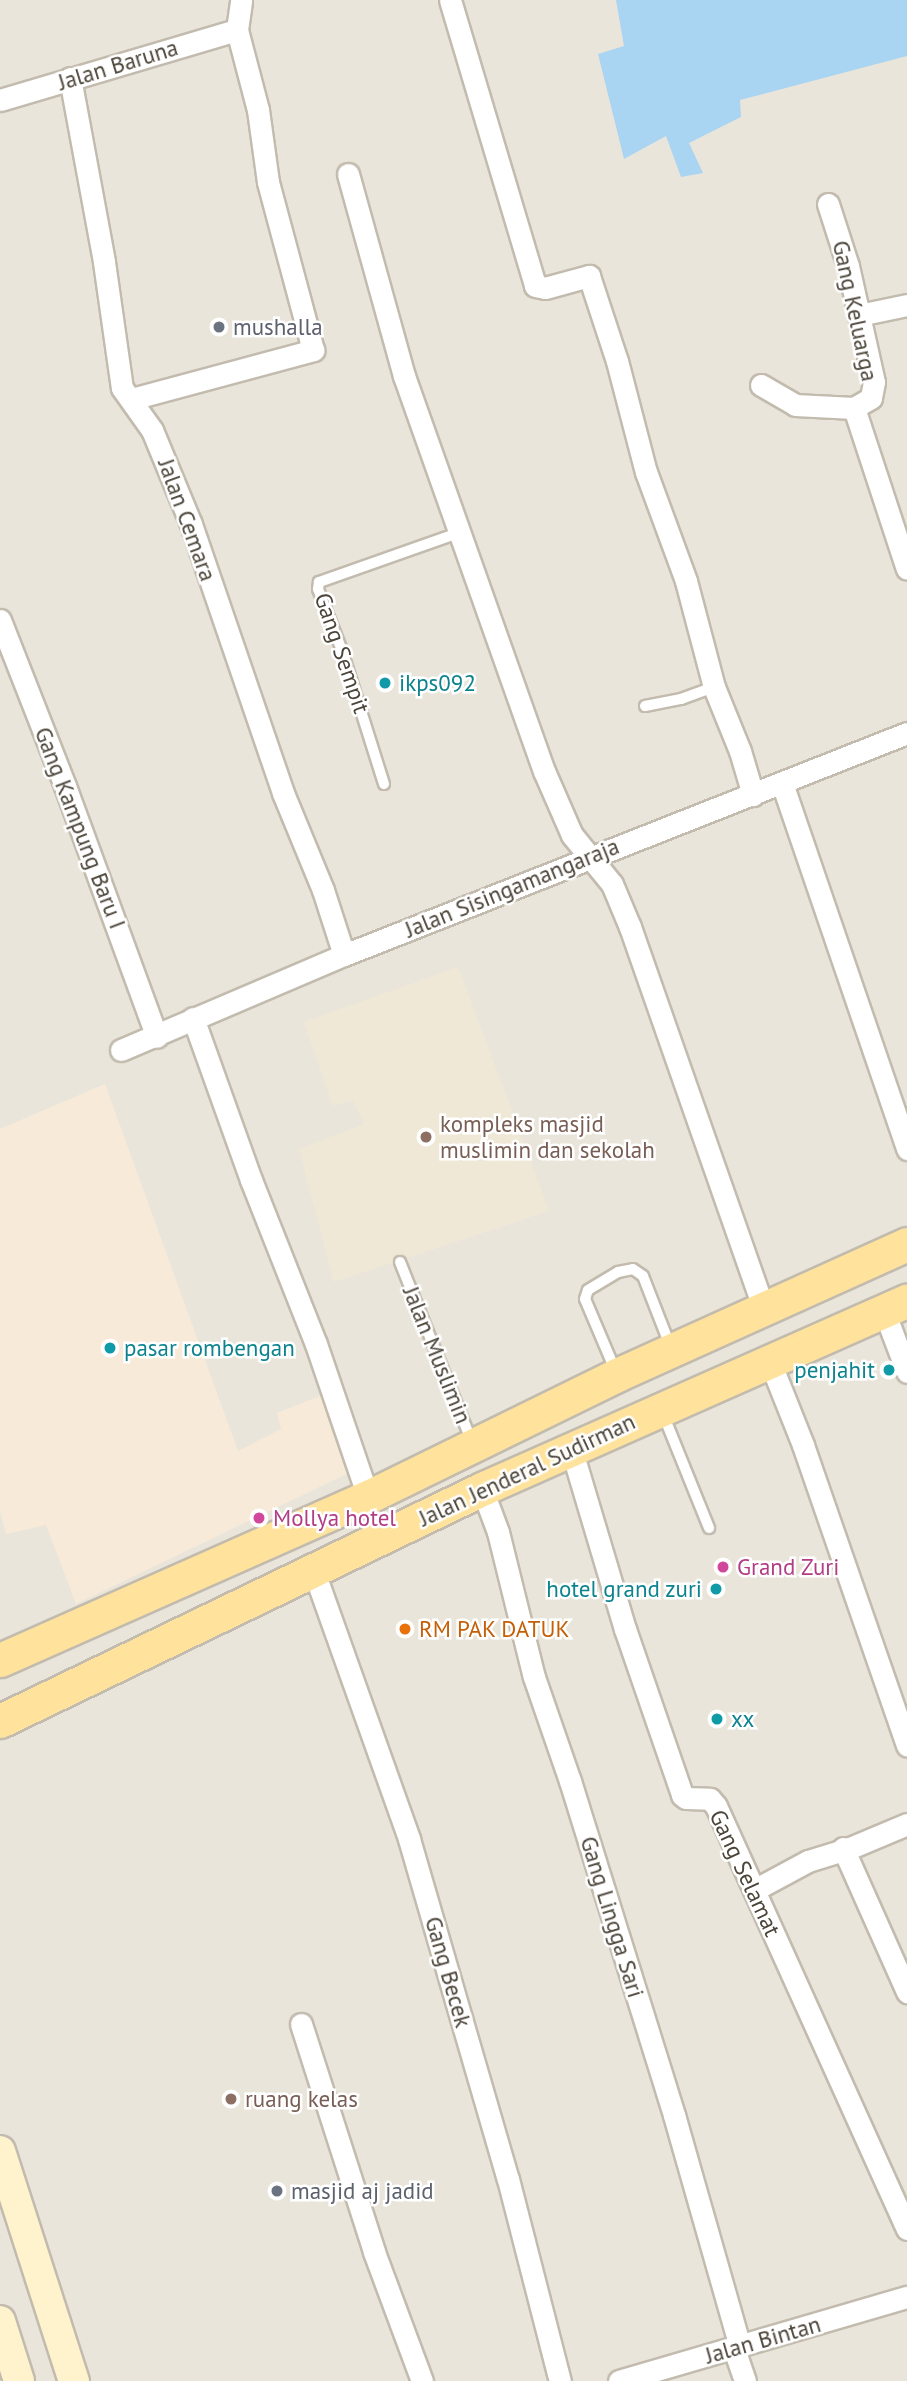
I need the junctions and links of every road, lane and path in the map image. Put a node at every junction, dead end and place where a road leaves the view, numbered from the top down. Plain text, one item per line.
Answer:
1 (241, 0) edge
2 (450, 0) edge
3 (237, 30) junction
4 (70, 79) junction
5 (0, 100) edge
6 (348, 174) dead end
7 (828, 204) dead end
8 (907, 305) edge
9 (859, 315) junction
10 (761, 385) dead end
11 (132, 399) junction
12 (854, 408) junction
13 (458, 533) junction
14 (907, 569) edge
15 (0, 620) edge
16 (715, 687) junction
17 (645, 705) dead end
18 (907, 733) edge
19 (782, 783) junction
20 (384, 784) dead end
21 (752, 794) junction
22 (591, 856) junction
23 (344, 955) junction
24 (193, 1018) junction
25 (157, 1037) junction
26 (121, 1051) dead end
27 (907, 1149) edge
28 (907, 1244) edge
29 (400, 1262) dead end
30 (896, 1306) edge
31 (764, 1310) junction
32 (672, 1350) junction
33 (770, 1362) junction
34 (907, 1372) edge
35 (617, 1375) junction
36 (661, 1408) junction
37 (474, 1448) junction
38 (571, 1448) junction
39 (482, 1489) junction
40 (368, 1497) junction
41 (709, 1528) dead end
42 (313, 1569) junction
43 (0, 1660) edge
44 (0, 1721) edge
45 (907, 1745) edge
46 (907, 1824) edge
47 (842, 1848) junction
48 (756, 1889) junction
49 (907, 1992) edge
50 (301, 2024) dead end
51 (0, 2151) edge
52 (907, 2229) edge
53 (907, 2297) edge
54 (0, 2321) edge
55 (737, 2348) junction
56 (19, 2381) edge
57 (74, 2381) edge
58 (422, 2381) edge
59 (559, 2381) edge
60 (618, 2381) edge
61 (745, 2381) edge

1 - 3 street
2 - 16 street
3 - 4 street, Jalan Baruna
3 - 11 street
4 - 5 street, Jalan Baruna
4 - 11 street, Jalan Cemara
6 - 13 street
7 - 9 street, Gang Keluarga
8 - 9 street
9 - 12 street, Gang Keluarga
10 - 12 street
11 - 23 street, Jalan Cemara
12 - 14 street, Gang Keluarga
13 - 20 lane, Gang Sempit
13 - 22 street
15 - 25 street, Gang Kampung Baru I
16 - 17 lane
16 - 21 street
18 - 19 street, Jalan Sisingamangaraja
19 - 21 street, Jalan Sisingamangaraja
19 - 27 street
21 - 22 street, Jalan Sisingamangaraja
22 - 23 street, Jalan Sisingamangaraja
22 - 31 street
23 - 24 street, Jalan Sisingamangaraja
24 - 25 street, Jalan Sisingamangaraja
24 - 40 street
25 - 26 street, Jalan Sisingamangaraja
28 - 31 main road, Jalan Jenderal Sudirman
29 - 37 lane, Jalan Muslimin
30 - 33 main road, Jalan Jenderal Sudirman
30 - 34 street
31 - 32 main road, Jalan Jenderal Sudirman
32 - 35 main road, Jalan Jenderal Sudirman
32 - 35 lane
33 - 36 main road, Jalan Jenderal Sudirman
33 - 45 street
35 - 37 main road, Jalan Jenderal Sudirman
36 - 38 main road, Jalan Jenderal Sudirman
36 - 41 lane
37 - 40 main road, Jalan Jenderal Sudirman
38 - 39 main road, Jalan Jenderal Sudirman
38 - 48 street, Gang Selamat
39 - 42 main road, Jalan Jenderal Sudirman
39 - 55 street, Gang Lingga Sari
40 - 43 main road, Jalan Jenderal Sudirman
42 - 44 main road, Jalan Jenderal Sudirman
42 - 59 street, Gang Becek
46 - 47 street
47 - 48 street
47 - 49 street
48 - 52 street, Gang Selamat
50 - 58 street
51 - 57 street
53 - 55 street, Jalan Bintan
54 - 56 street
55 - 60 street, Jalan Bintan
55 - 61 street, Gang Lingga Sari

